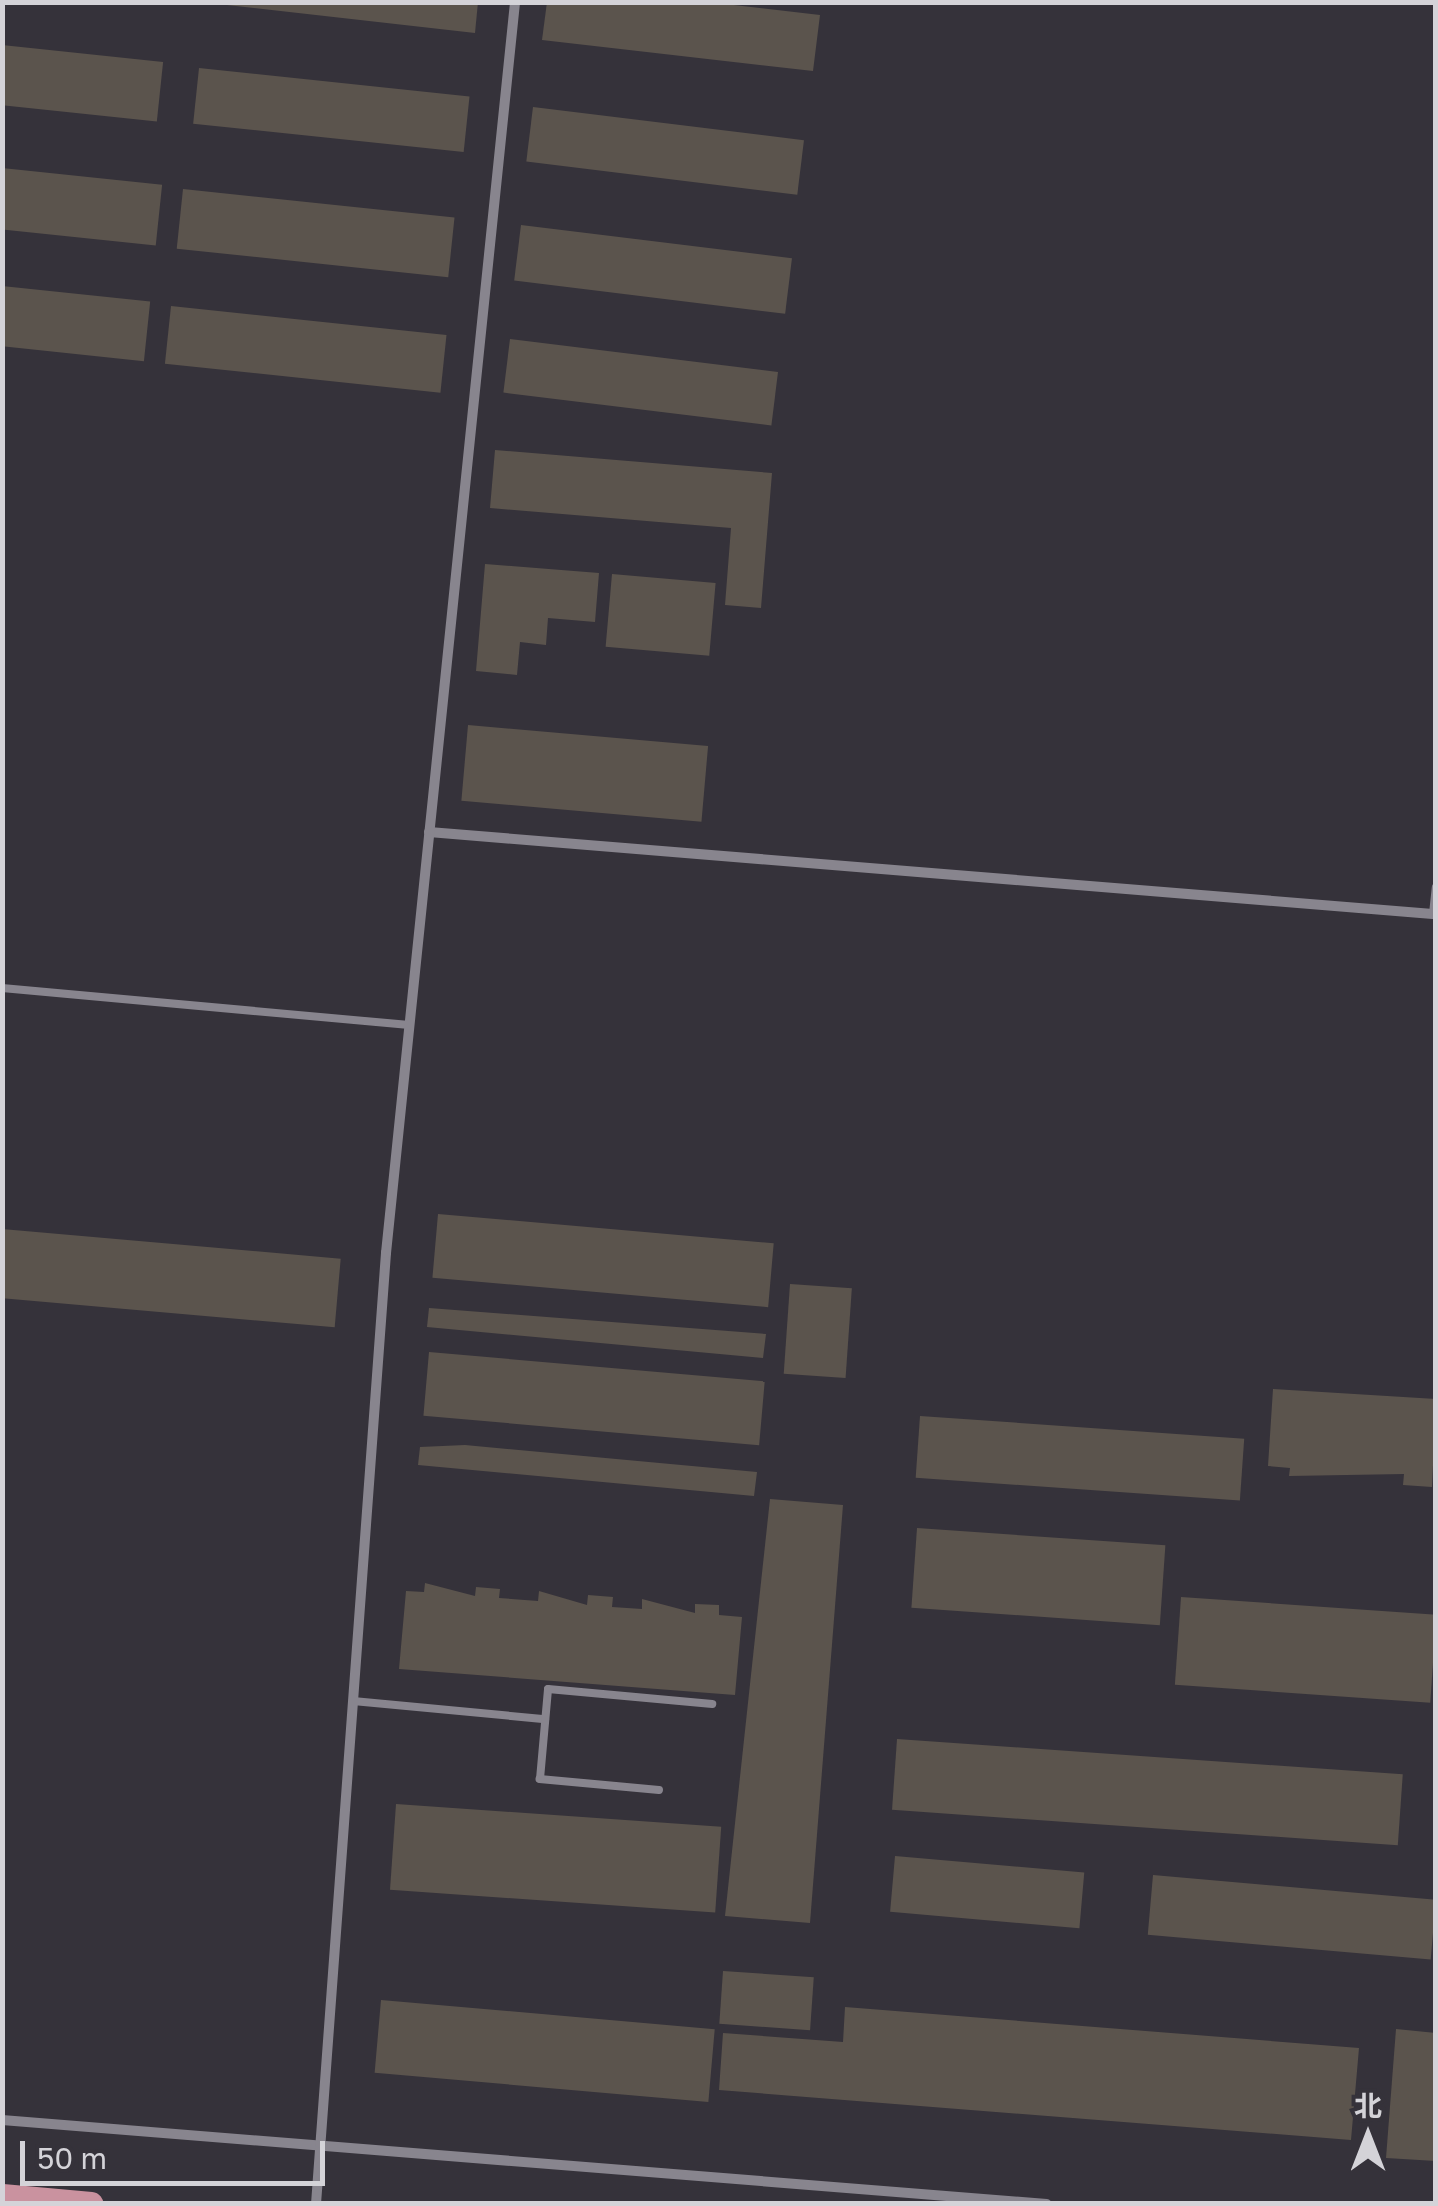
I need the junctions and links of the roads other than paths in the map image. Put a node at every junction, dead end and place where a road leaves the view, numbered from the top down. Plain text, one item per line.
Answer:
1 (515, 2) edge
2 (429, 832) junction
3 (1436, 886) edge
4 (1433, 914) edge
5 (2, 988) edge
6 (410, 1025) junction
7 (352, 1702) junction
8 (712, 1704) dead end
9 (545, 1719) junction
10 (659, 1790) dead end
11 (2, 2120) edge
12 (320, 2146) junction
13 (2, 2196) edge
14 (92, 2204) edge
15 (316, 2204) edge
16 (1047, 2204) edge

1 - 2 street
2 - 4 street
2 - 6 street
3 - 4 lane
5 - 6 lane
6 - 7 street
7 - 9 lane
7 - 12 street
8 - 9 lane
9 - 10 lane
11 - 12 street
12 - 15 street
12 - 16 street
13 - 14 main road

